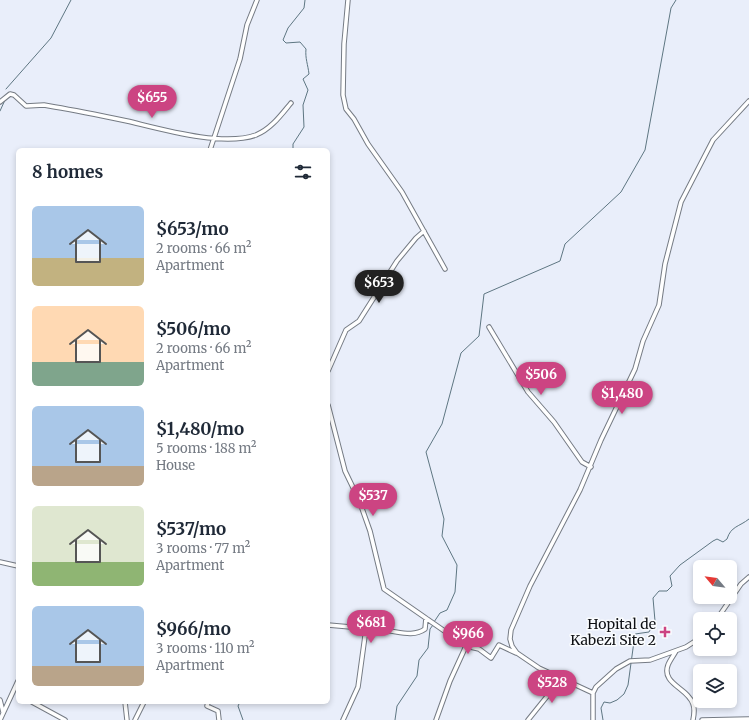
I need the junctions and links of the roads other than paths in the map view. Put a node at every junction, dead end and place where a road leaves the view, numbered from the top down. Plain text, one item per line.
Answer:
1 (257, 0) edge
2 (348, 0) edge
3 (749, 101) edge
4 (0, 102) edge
5 (291, 102) dead end
6 (214, 137) junction
7 (211, 148) edge
8 (424, 232) junction
9 (445, 268) dead end
10 (489, 328) dead end
11 (330, 366) edge
12 (330, 413) edge
13 (591, 467) junction
14 (0, 562) edge
15 (16, 566) edge
16 (749, 577) edge
17 (722, 612) edge
18 (426, 618) junction
19 (330, 625) edge
20 (371, 631) junction
21 (693, 643) edge
22 (466, 646) junction
23 (676, 651) junction
24 (517, 654) junction
25 (561, 679) junction
26 (16, 686) edge
27 (14, 690) joint
28 (593, 693) junction
29 (0, 700) edge
30 (36, 704) edge
31 (125, 704) edge
32 (143, 704) edge
33 (208, 704) edge
34 (3, 713) junction
35 (749, 719) edge
36 (0, 720) edge
37 (65, 720) edge
38 (127, 720) edge
39 (135, 720) edge
40 (219, 720) edge
41 (343, 720) edge
42 (436, 720) edge
43 (528, 720) edge
44 (593, 720) edge
45 (693, 720) edge
46 (702, 720) edge

1 - 6 street
2 - 8 street
3 - 13 street
4 - 6 street
5 - 6 street
6 - 7 street
8 - 9 street
8 - 11 street
10 - 13 street
12 - 18 street
13 - 24 street
14 - 15 street
16 - 17 street
18 - 20 street
18 - 22 street
19 - 20 street
20 - 41 street
21 - 23 street
22 - 24 street
22 - 42 street
23 - 28 street
23 - 45 street
24 - 25 street
25 - 28 street
25 - 43 street
26 - 27 street
27 - 34 street
28 - 44 street
29 - 34 street
30 - 37 street
31 - 38 street
32 - 39 street
33 - 40 street
34 - 36 street
35 - 46 street

